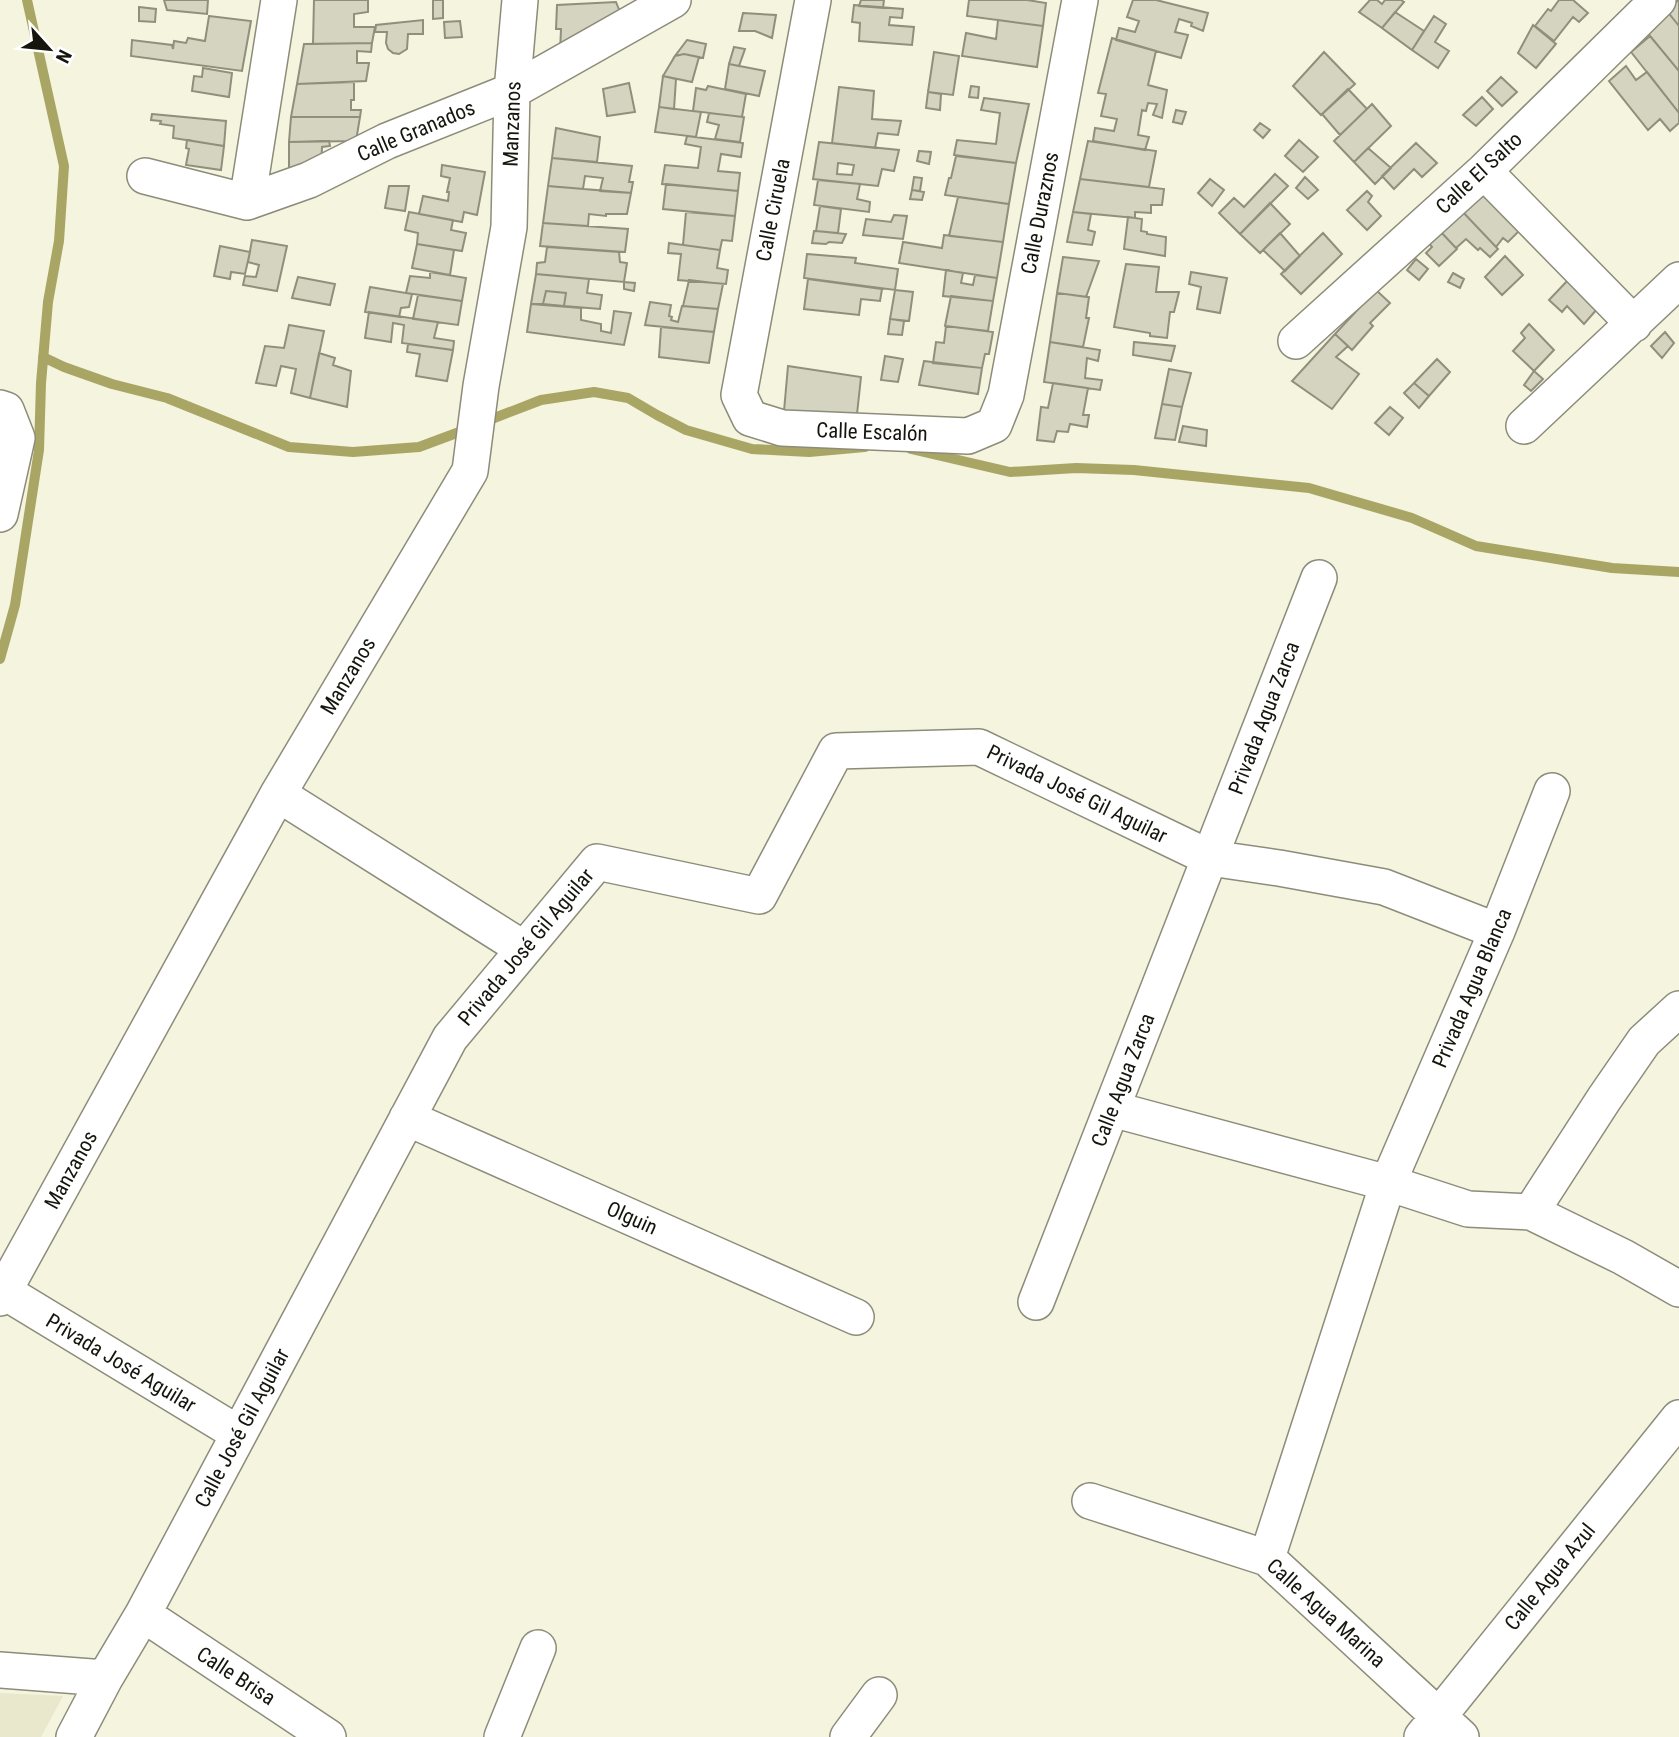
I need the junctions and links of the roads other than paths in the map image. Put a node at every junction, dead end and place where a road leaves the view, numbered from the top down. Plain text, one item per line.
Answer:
1 (279, 0) edge
2 (520, 0) edge
3 (673, 0) edge
4 (813, 0) edge
5 (1080, 0) edge
6 (1658, 0) edge
7 (512, 91) junction
8 (1484, 171) junction
9 (145, 176) dead end
10 (247, 202) junction
11 (1679, 281) edge
12 (1634, 324) junction
13 (1296, 341) dead end
14 (3, 409) edge
15 (750, 418) joint
16 (994, 425) joint
17 (1524, 426) dead end
18 (0, 514) edge
19 (1319, 579) dead end
20 (1552, 791) dead end
21 (278, 794) junction
22 (1210, 858) junction
23 (1497, 931) junction
24 (524, 949) junction
25 (1679, 1009) edge
26 (1112, 1109) junction
27 (407, 1118) junction
28 (1388, 1183) junction
29 (1531, 1212) junction
30 (1679, 1289) edge
31 (1, 1293) edge
32 (1036, 1302) dead end
33 (856, 1317) dead end
34 (1679, 1418) edge
35 (239, 1434) junction
36 (1090, 1501) dead end
37 (1267, 1558) junction
38 (143, 1614) junction
39 (538, 1648) dead end
40 (0, 1670) edge
41 (105, 1678) junction
42 (878, 1695) dead end
43 (1440, 1730) edge
44 (74, 1737) edge
45 (328, 1737) edge
46 (502, 1737) edge
47 (848, 1737) edge

1 - 10 street
2 - 7 street, Manzanos
3 - 7 street, Calle Granados
4 - 15 street, Calle Ciruela
5 - 16 street, Calle Duraznos
6 - 8 street, Calle El Salto
7 - 10 street, Calle Granados
7 - 21 street, Manzanos
8 - 12 street
8 - 13 street, Calle El Salto
9 - 10 street
11 - 12 street
12 - 17 street
14 - 18 street
15 - 16 street, Calle Escalón
19 - 22 street, Privada Agua Zarca
20 - 23 street, Privada Agua Blanca
21 - 24 street
21 - 31 street, Manzanos
22 - 23 street
22 - 24 street, Privada José Gil Aguilar
22 - 26 street, Calle Agua Zarca
23 - 28 street, Privada Agua Blanca
24 - 27 street, Privada José Gil Aguilar
25 - 29 street
26 - 28 street
26 - 32 street, Calle Agua Zarca
27 - 33 street, Olguin
27 - 35 street, Calle José Gil Aguilar
28 - 29 street
28 - 37 street, Privada Agua Blanca
29 - 30 street
31 - 35 street, Privada José Aguilar
34 - 43 street, Calle Agua Azul
35 - 38 street, Calle José Gil Aguilar
36 - 37 street, Calle Agua Marina
37 - 43 street, Calle Agua Marina
38 - 41 street, Calle José Gil Aguilar
38 - 45 street, Calle Brisa
39 - 46 street
40 - 41 street
41 - 44 street, Calle José Gil Aguilar
42 - 47 street

